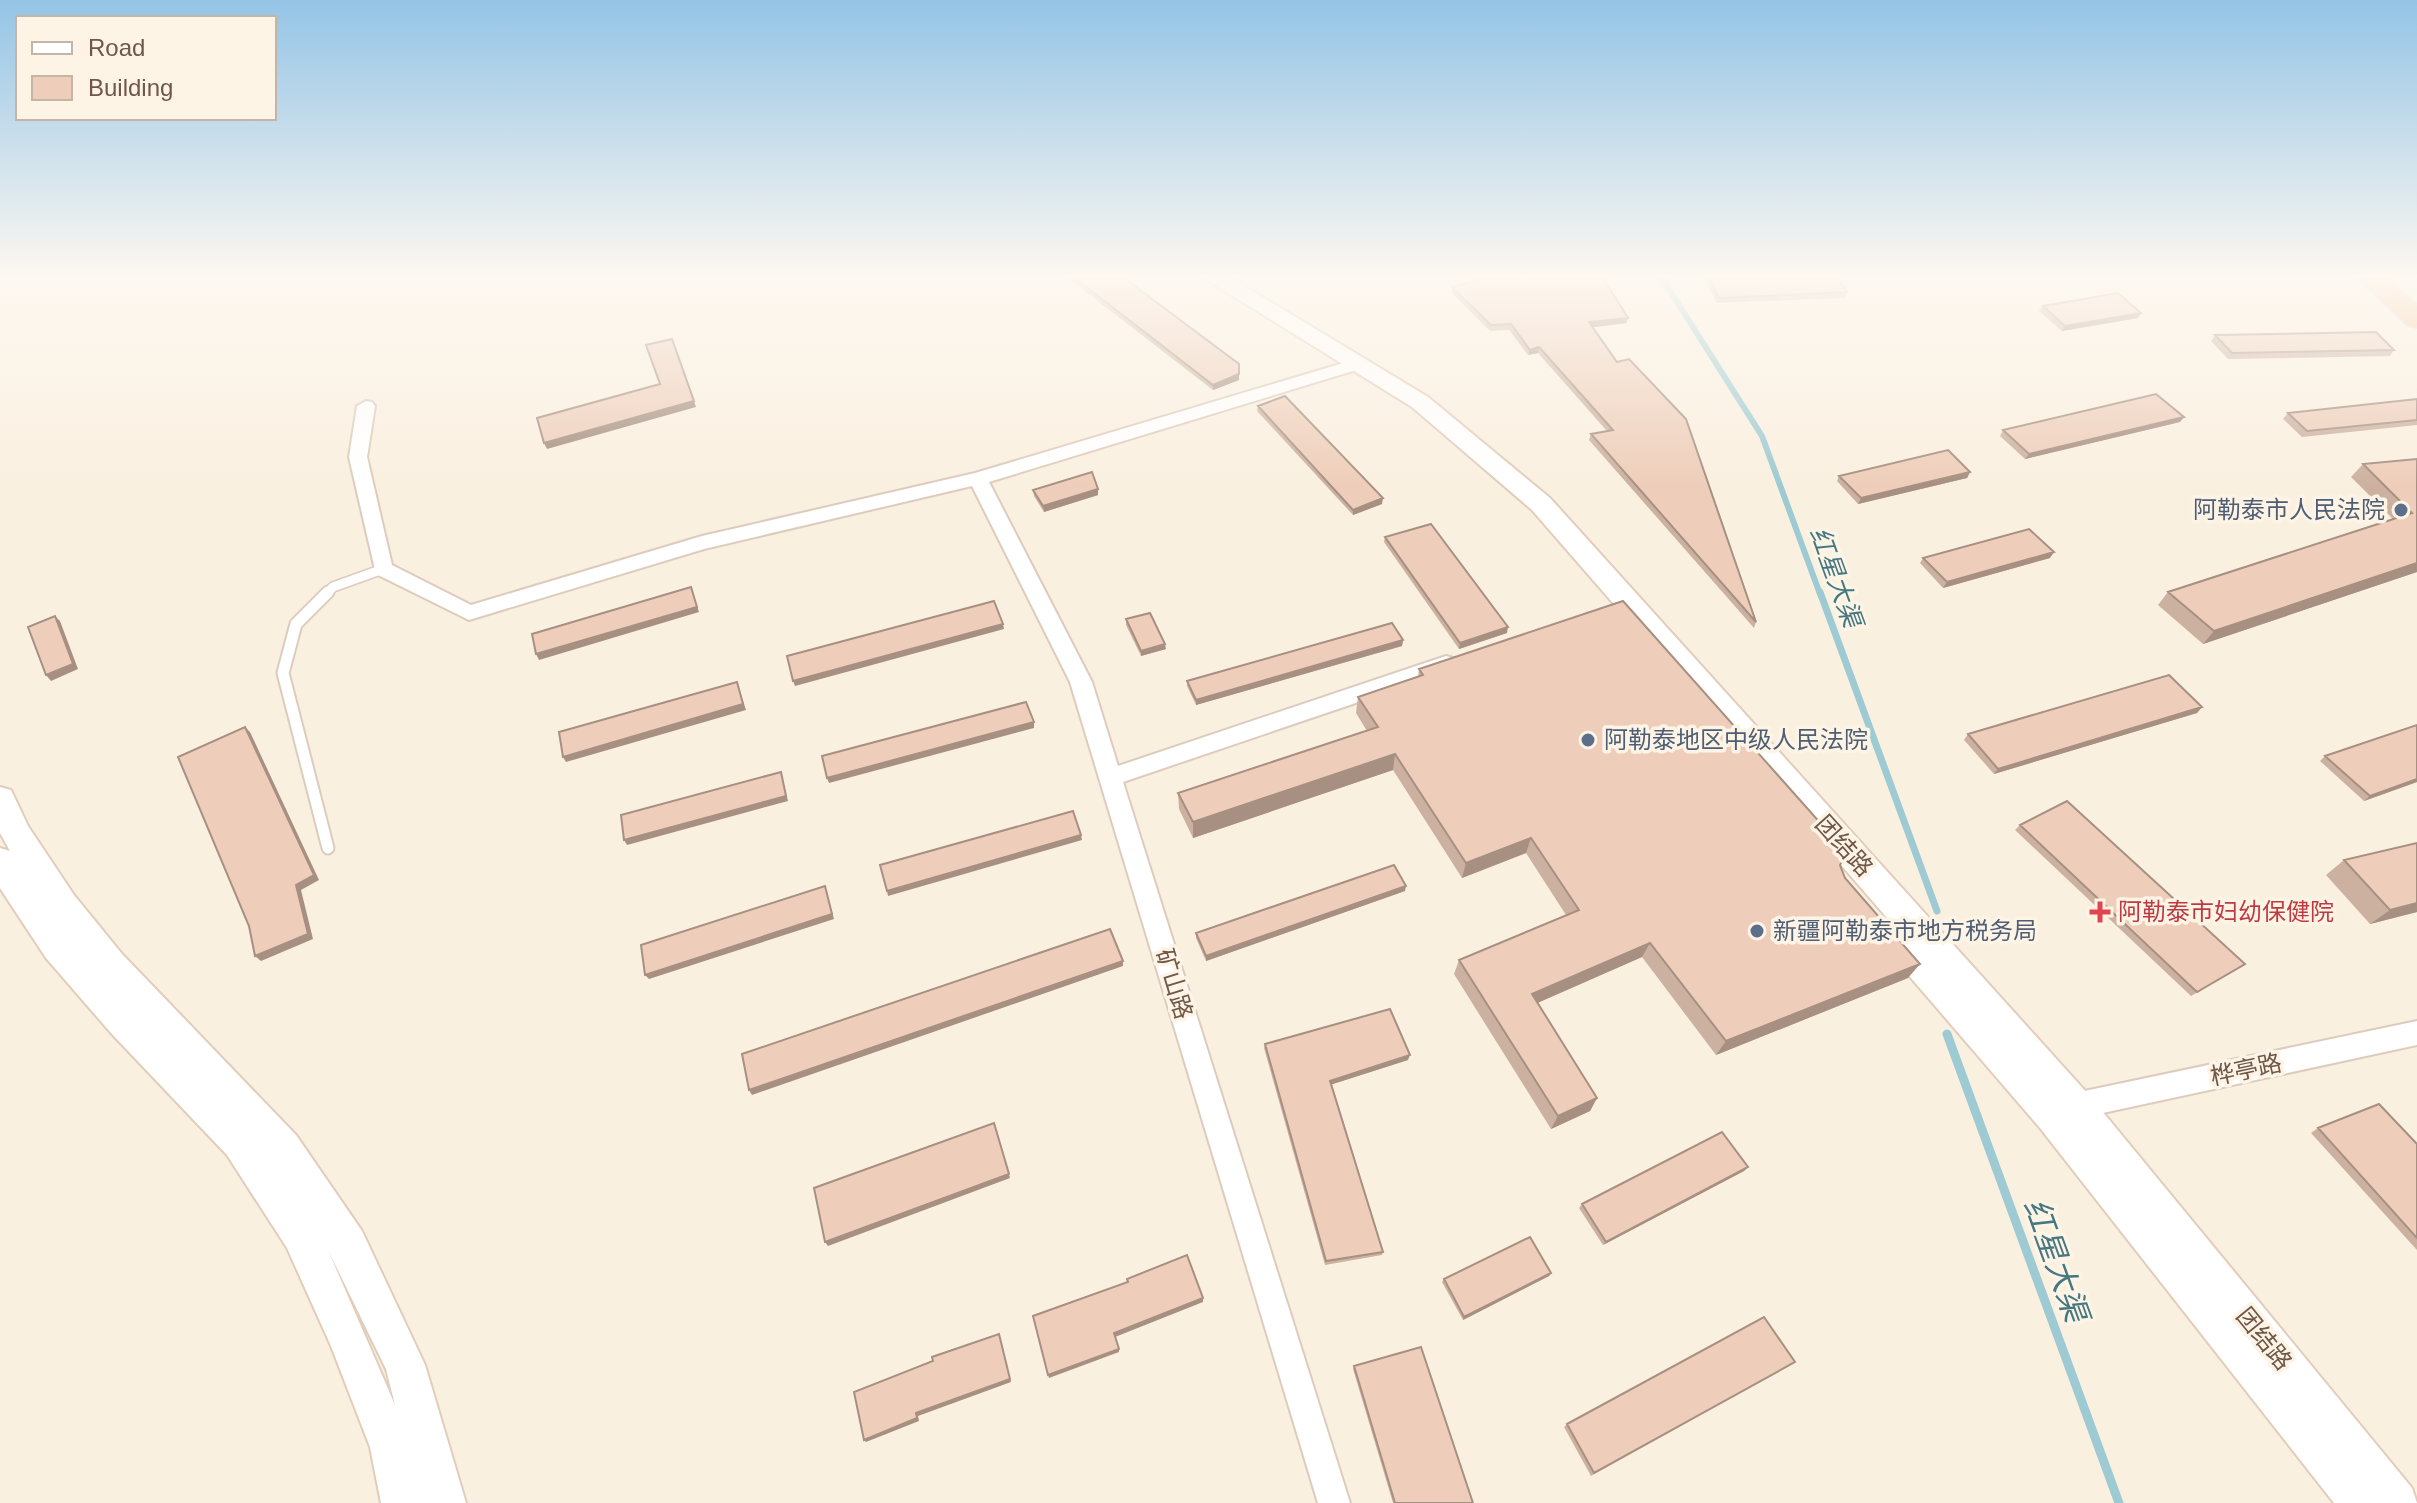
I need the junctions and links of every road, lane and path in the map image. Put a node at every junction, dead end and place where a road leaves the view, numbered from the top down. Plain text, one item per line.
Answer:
1 (1313, 345) edge
2 (1319, 345) edge
3 (1351, 366) junction
4 (366, 406) dead end
5 (978, 479) junction
6 (383, 569) junction
7 (1474, 655) edge
8 (1111, 777) junction
9 (0, 799) edge
10 (328, 848) dead end
11 (0, 861) edge
12 (1973, 1008) junction
13 (2417, 1033) edge
14 (2075, 1106) junction
15 (403, 1503) edge
16 (444, 1503) edge
17 (1334, 1503) edge
18 (2361, 1503) edge
19 (2397, 1503) edge

1 - 3 main road, 团结路
2 - 3 main road, 团结路
3 - 5 street
3 - 12 main road, 团结路
3 - 12 main road, 团结路
4 - 6 street
5 - 6 street
5 - 8 street, 矿山路
6 - 10 lane
7 - 8 street
8 - 17 street, 矿山路
9 - 16 main road
11 - 15 main road
12 - 14 main road, 团结路
12 - 18 main road, 团结路
13 - 14 street, 桦亭路
14 - 19 main road, 团结路

